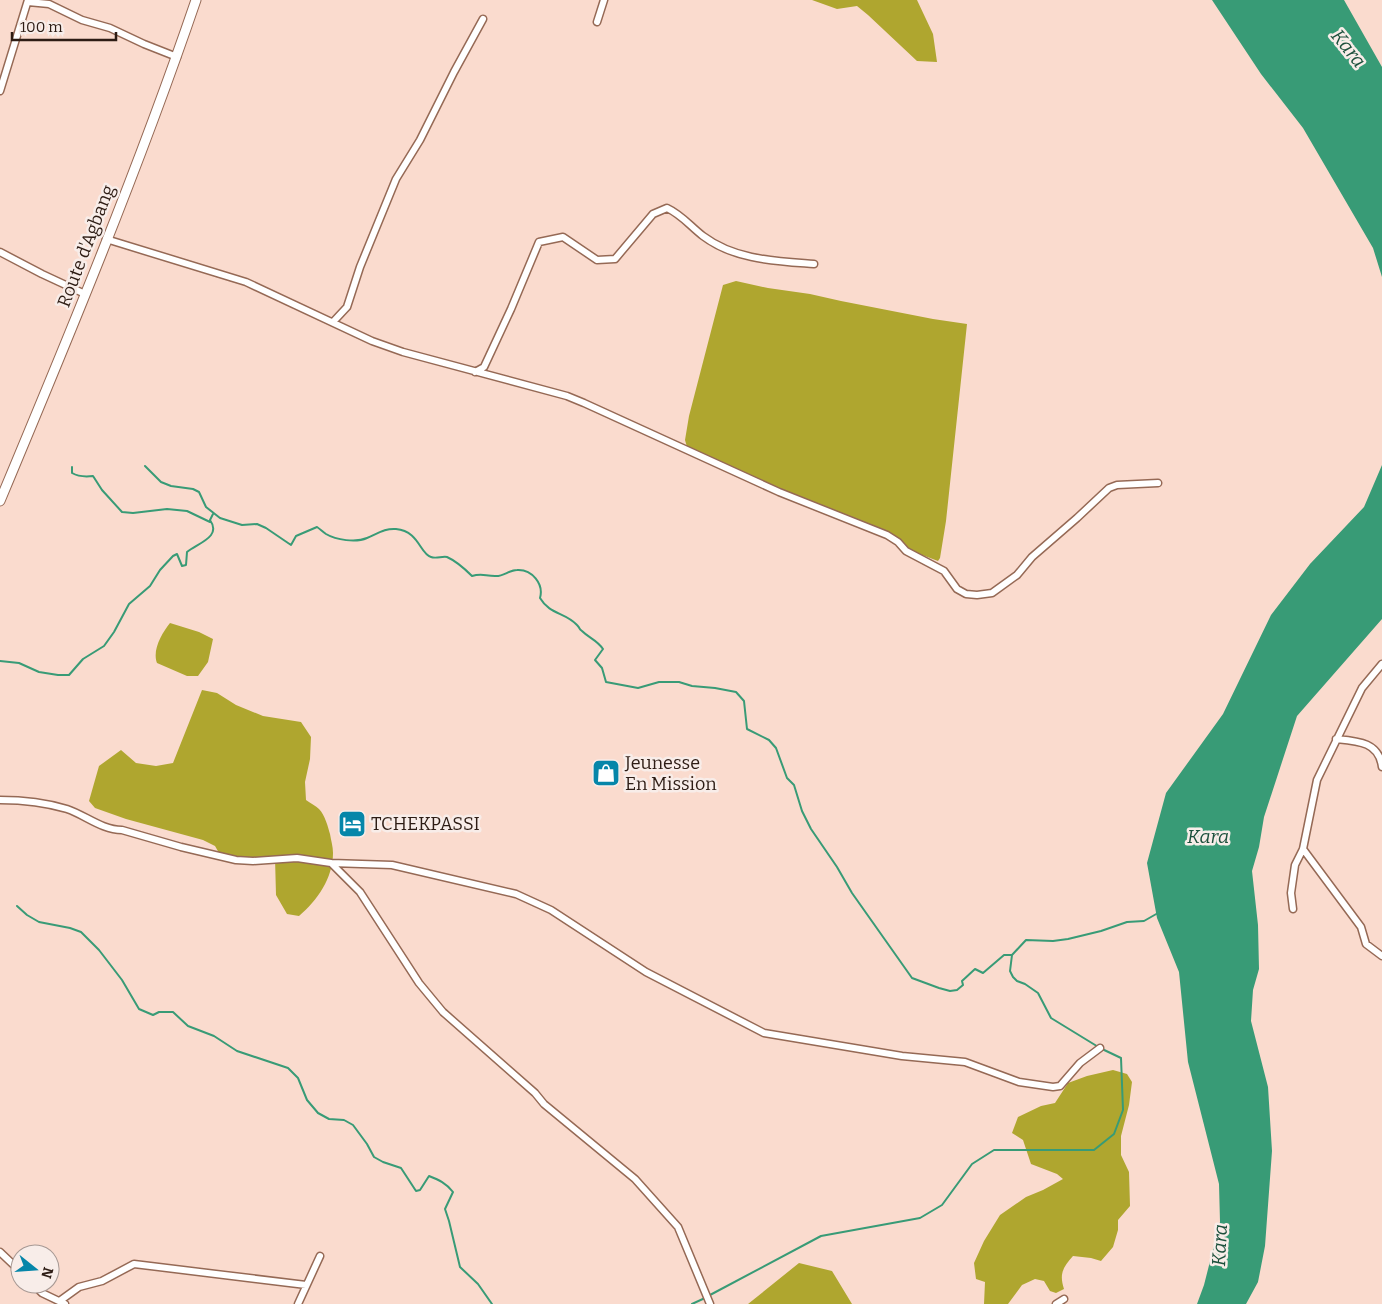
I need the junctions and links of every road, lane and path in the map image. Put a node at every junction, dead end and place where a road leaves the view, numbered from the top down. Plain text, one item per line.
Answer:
1 (196, 0) edge
2 (604, 0) edge
3 (28, 1) edge
4 (483, 19) dead end
5 (597, 22) dead end
6 (176, 57) junction
7 (0, 91) edge
8 (106, 239) junction
9 (0, 252) edge
10 (814, 264) dead end
11 (85, 294) junction
12 (333, 322) junction
13 (475, 372) junction
14 (1158, 483) dead end
15 (0, 501) edge
16 (1382, 664) edge
17 (1336, 739) junction
18 (1382, 767) edge
19 (0, 800) edge
20 (1303, 849) junction
21 (331, 863) junction
22 (1292, 909) dead end
23 (1382, 956) edge
24 (1100, 1048) dead end
25 (0, 1252) edge
26 (320, 1256) dead end
27 (10, 1262) edge
28 (306, 1285) junction
29 (44, 1294) edge
30 (1064, 1299) dead end
31 (63, 1302) edge
32 (709, 1303) edge
33 (298, 1304) edge
34 (1056, 1304) edge

1 - 6 main road, Route d'Agbang
2 - 5 street
3 - 6 street
3 - 7 street
4 - 12 street
6 - 8 main road, Route d'Agbang
8 - 11 main road, Route d'Agbang
8 - 12 street
9 - 11 street
10 - 13 street
11 - 15 main road, Route d'Agbang
12 - 13 street
13 - 14 street
16 - 17 street
17 - 18 street
17 - 20 street
19 - 21 street
20 - 22 street
20 - 23 street
21 - 24 street
21 - 32 street
25 - 27 street
26 - 28 street
28 - 31 street
28 - 33 street
29 - 31 street
30 - 34 street

